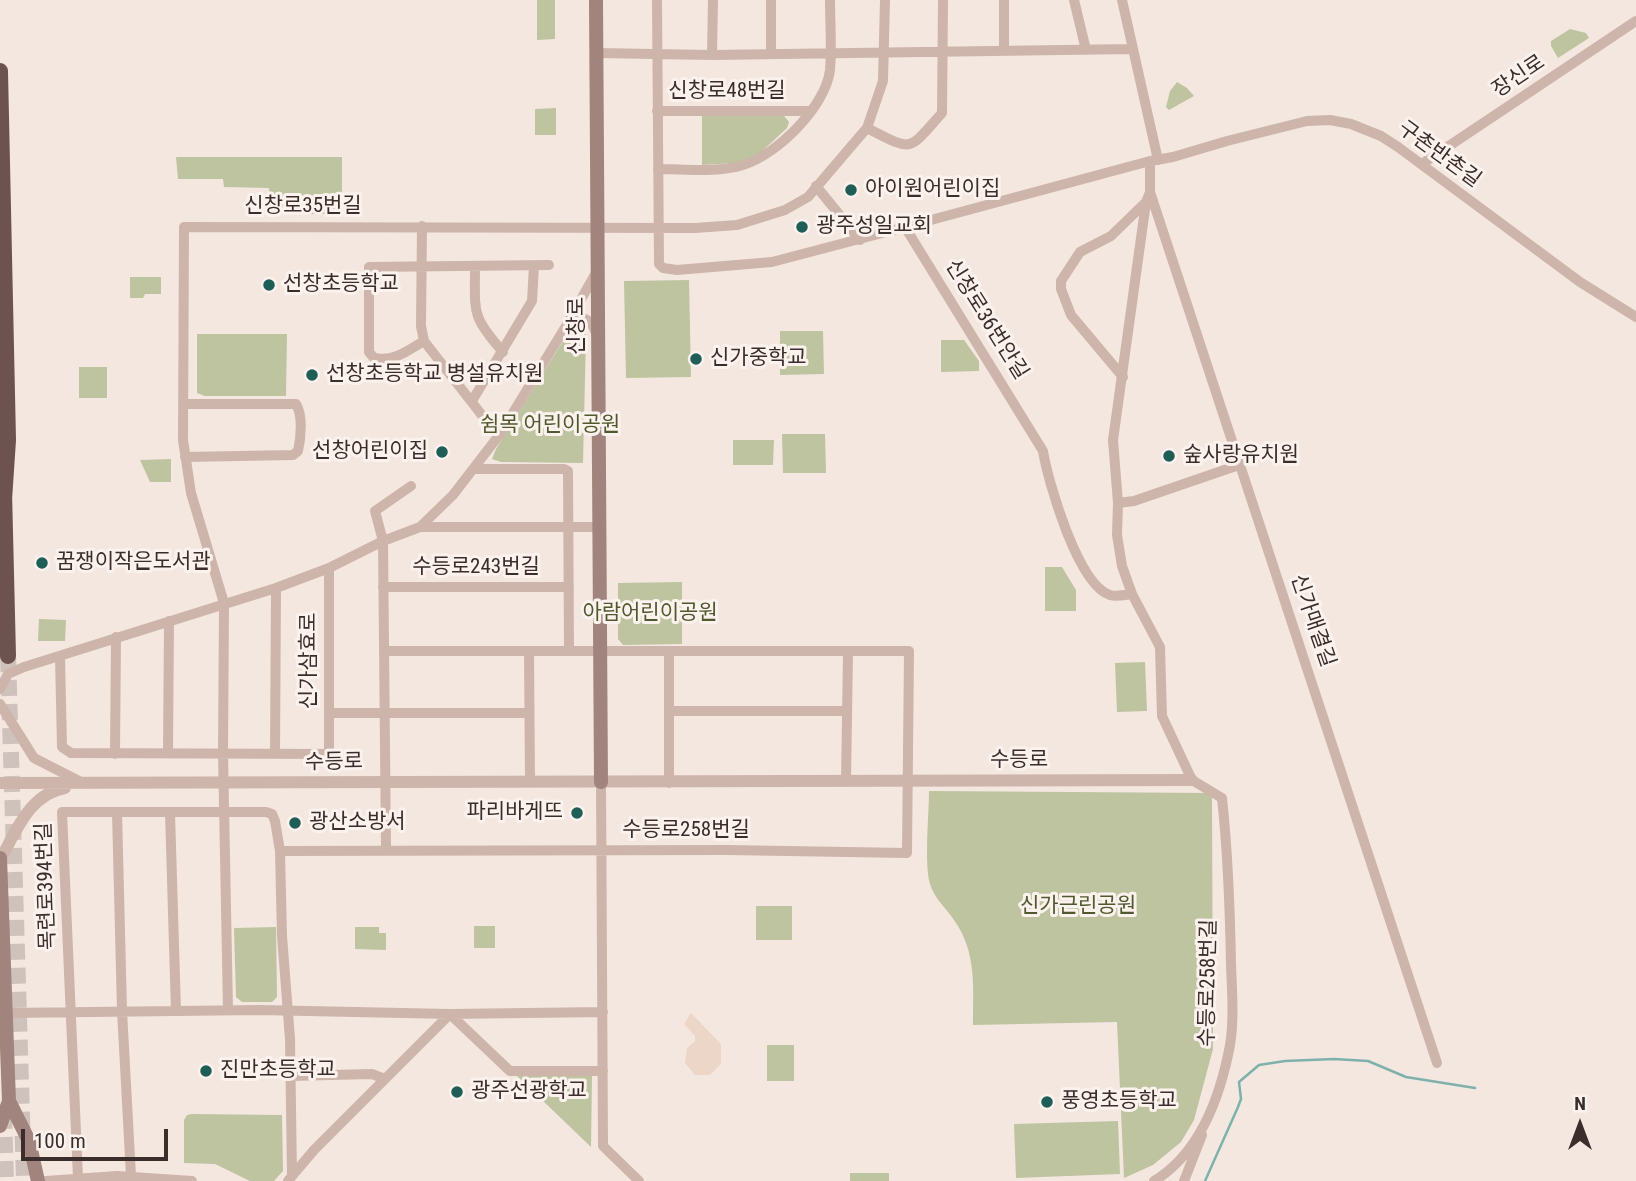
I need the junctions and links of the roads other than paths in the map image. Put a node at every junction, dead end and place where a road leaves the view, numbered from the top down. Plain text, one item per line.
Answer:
1 (596, 0) edge
2 (657, 0) edge
3 (713, 0) edge
4 (771, 0) edge
5 (830, 0) edge
6 (886, 0) edge
7 (943, 0) edge
8 (1004, 0) edge
9 (1074, 0) edge
10 (1122, 0) edge
11 (1636, 21) edge
12 (1004, 49) junction
13 (1132, 49) junction
14 (1086, 50) junction
15 (886, 51) junction
16 (942, 51) junction
17 (596, 53) junction
18 (830, 53) junction
19 (771, 54) junction
20 (656, 55) junction
21 (712, 55) junction
22 (0, 71) edge
23 (657, 111) junction
24 (811, 111) junction
25 (867, 128) junction
26 (1154, 160) junction
27 (1422, 164) junction
28 (658, 169) junction
29 (816, 187) junction
30 (1148, 197) junction
31 (422, 226) junction
32 (599, 227) junction
33 (905, 227) junction
34 (658, 228) junction
35 (860, 240) junction
36 (549, 265) dead end
37 (534, 266) junction
38 (422, 267) junction
39 (475, 267) junction
40 (599, 267) junction
41 (1636, 317) edge
42 (566, 326) junction
43 (599, 338) junction
44 (424, 341) junction
45 (503, 352) junction
46 (1123, 377) junction
47 (0, 394) edge
48 (472, 401) junction
49 (183, 404) junction
50 (500, 434) junction
51 (185, 457) junction
52 (1239, 465) junction
53 (475, 469) junction
54 (411, 486) dead end
55 (4, 500) junction
56 (1118, 503) junction
57 (420, 527) junction
58 (600, 527) junction
59 (569, 528) junction
60 (383, 541) junction
61 (329, 568) junction
62 (383, 587) junction
63 (569, 587) junction
64 (276, 588) junction
65 (1132, 594) junction
66 (224, 603) junction
67 (169, 621) junction
68 (117, 637) junction
69 (384, 650) junction
70 (529, 651) junction
71 (569, 652) junction
72 (601, 652) junction
73 (669, 652) junction
74 (848, 652) junction
75 (8, 656) tunnel mouth
76 (60, 657) junction
77 (0, 689) edge
78 (0, 704) edge
79 (670, 711) junction
80 (846, 711) junction
81 (329, 713) junction
82 (385, 713) junction
83 (529, 713) junction
84 (168, 753) junction
85 (223, 753) junction
86 (115, 754) junction
87 (275, 754) junction
88 (909, 780) junction
89 (1192, 780) junction
90 (846, 781) junction
91 (384, 782) junction
92 (530, 782) junction
93 (601, 782) junction
94 (0, 783) edge
95 (224, 783) junction
96 (669, 783) junction
97 (86, 784) junction
98 (117, 812) junction
99 (224, 812) junction
100 (170, 813) junction
101 (386, 849) junction
102 (280, 850) junction
103 (601, 850) junction
104 (0, 859) edge
105 (2, 966) edge
106 (228, 1010) junction
107 (122, 1011) junction
108 (176, 1011) junction
109 (288, 1011) junction
110 (71, 1012) junction
111 (603, 1012) junction
112 (7, 1013) junction
113 (450, 1014) junction
114 (1437, 1063) dead end
115 (603, 1071) junction
116 (290, 1076) junction
117 (4, 1079) edge
118 (385, 1079) junction
119 (9, 1101) junction
120 (1207, 1122) junction
121 (0, 1126) edge
122 (131, 1177) junction
123 (78, 1178) junction
124 (290, 1178) edge
125 (114, 1179) edge
126 (38, 1181) edge
127 (46, 1181) edge
128 (192, 1181) edge
129 (639, 1181) edge
130 (1154, 1181) edge
131 (1184, 1181) edge

1 - 17 main road, 신창로
2 - 20 street, 신창로48번길
3 - 21 street, 신창로48번길
4 - 19 street, 신창로48번길
5 - 18 street, 신창로48번길
6 - 15 street
7 - 16 street
8 - 12 street
9 - 14 street
10 - 13 street, 신가매결길
11 - 27 street, 장신로
12 - 14 street, 신창로48번길
12 - 16 street, 신창로48번길
13 - 14 street, 신창로48번길
13 - 26 street, 신가매결길
15 - 16 street, 신창로48번길
15 - 18 street, 신창로48번길
15 - 25 street
16 - 25 street
17 - 20 street, 신창로48번길
17 - 32 main road, 신창로
18 - 19 street, 신창로48번길
18 - 24 street, 신창로48번길
19 - 21 street, 신창로48번길
20 - 21 street, 신창로48번길
20 - 23 street, 신창로48번길
22 - 55 highway
23 - 24 street, 신창로48번길
23 - 28 street
24 - 28 street, 신창로48번길
25 - 29 street, 신창로35번길
26 - 27 street, 구촌반촌길
26 - 30 street, 신가매결길
26 - 33 street
27 - 41 street, 구촌반촌길
28 - 34 street
29 - 34 street, 신창로35번길
29 - 35 street
30 - 46 street, 신가매결길
30 - 46 street
30 - 52 street, 신가매결길
31 - 32 street, 신창로35번길
31 - 38 street
31 - 49 street, 신창로35번길
32 - 34 street, 신창로35번길
32 - 40 main road, 신창로
33 - 35 street
33 - 65 street, 신창로36번안길
34 - 35 street
36 - 37 street
37 - 39 street
37 - 45 street
38 - 39 street
38 - 44 street
38 - 44 street
39 - 45 street
40 - 42 street, 신가삼효로
40 - 43 main road, 신창로
42 - 43 street
42 - 50 street, 신가삼효로
43 - 58 main road, 신창로
44 - 48 street
45 - 48 street
46 - 56 street, 신가매결길
47 - 55 highway
48 - 50 street
49 - 51 street, 신창로35번길
49 - 51 street
50 - 53 street, 신가삼효로
51 - 66 street, 신창로35번길
52 - 56 street
52 - 114 street, 신가매결길
53 - 57 street, 신가삼효로
53 - 59 street
54 - 60 street, 수등로243번길
55 - 75 highway
56 - 65 street, 신가매결길
57 - 59 street, 신가삼효로
57 - 60 street, 신가삼효로
58 - 59 street, 신가삼효로
58 - 72 main road, 신창로
59 - 63 street
60 - 61 street, 신가삼효로
60 - 62 street, 수등로243번길
61 - 64 street, 신가삼효로
61 - 81 street, 신가삼효로
62 - 63 street, 수등로243번길
62 - 69 street, 수등로243번길
63 - 71 street
64 - 66 street, 신가삼효로
64 - 87 street, 신가삼효로
65 - 89 street, 신가매결길
66 - 67 street, 신가삼효로
66 - 85 street
67 - 68 street, 신가삼효로
67 - 84 street
68 - 76 street, 신가삼효로
68 - 86 street
69 - 70 street
69 - 82 street, 수등로243번길
70 - 71 street
70 - 83 street
71 - 72 street
72 - 73 street
72 - 93 main road, 신창로
73 - 74 street
73 - 79 street
74 - 80 street
74 - 88 street
76 - 77 street, 신가삼효로
76 - 86 street
78 - 97 street
79 - 80 street
79 - 96 street
80 - 90 street
81 - 82 street
81 - 87 street, 신가삼효로
82 - 83 street
82 - 91 street, 수등로243번길
83 - 92 street
84 - 85 street
84 - 86 street
85 - 87 street
85 - 95 street
88 - 89 street, 수등로
88 - 90 street, 수등로
88 - 103 street, 수등로258번길
89 - 120 street, 수등로258번길
90 - 96 street, 수등로
91 - 92 street, 수등로
91 - 95 street, 수등로
91 - 101 street
92 - 93 street, 수등로
93 - 96 street, 수등로
93 - 103 street, 수등로258번길
94 - 97 street, 수등로
95 - 97 street, 수등로
95 - 99 street
97 - 104 street
98 - 100 street, 목련로394번길
98 - 107 street
98 - 110 street, 목련로394번길
99 - 100 street, 목련로394번길
99 - 102 street, 목련로394번길
99 - 106 street
100 - 108 street
101 - 102 street, 수등로258번길
101 - 103 street, 수등로258번길
102 - 109 street, 목련로394번길
103 - 111 street, 수등로258번길
104 - 105 main road
105 - 112 main road
106 - 108 street
106 - 109 street
107 - 108 street
107 - 110 street
107 - 122 street
109 - 113 street
109 - 116 street, 목련로394번길
110 - 112 street
110 - 123 street, 목련로394번길
111 - 113 street
111 - 115 street, 수등로258번길
112 - 117 main road
113 - 115 street
113 - 118 street, 목련로394번길
115 - 129 street, 수등로258번길
116 - 118 street
116 - 124 street, 목련로394번길
117 - 119 main road
118 - 124 street, 목련로394번길
119 - 121 main road
119 - 126 main road
120 - 130 street, 수등로258번길
120 - 131 street
122 - 125 street
122 - 128 street
123 - 125 street
123 - 127 street

